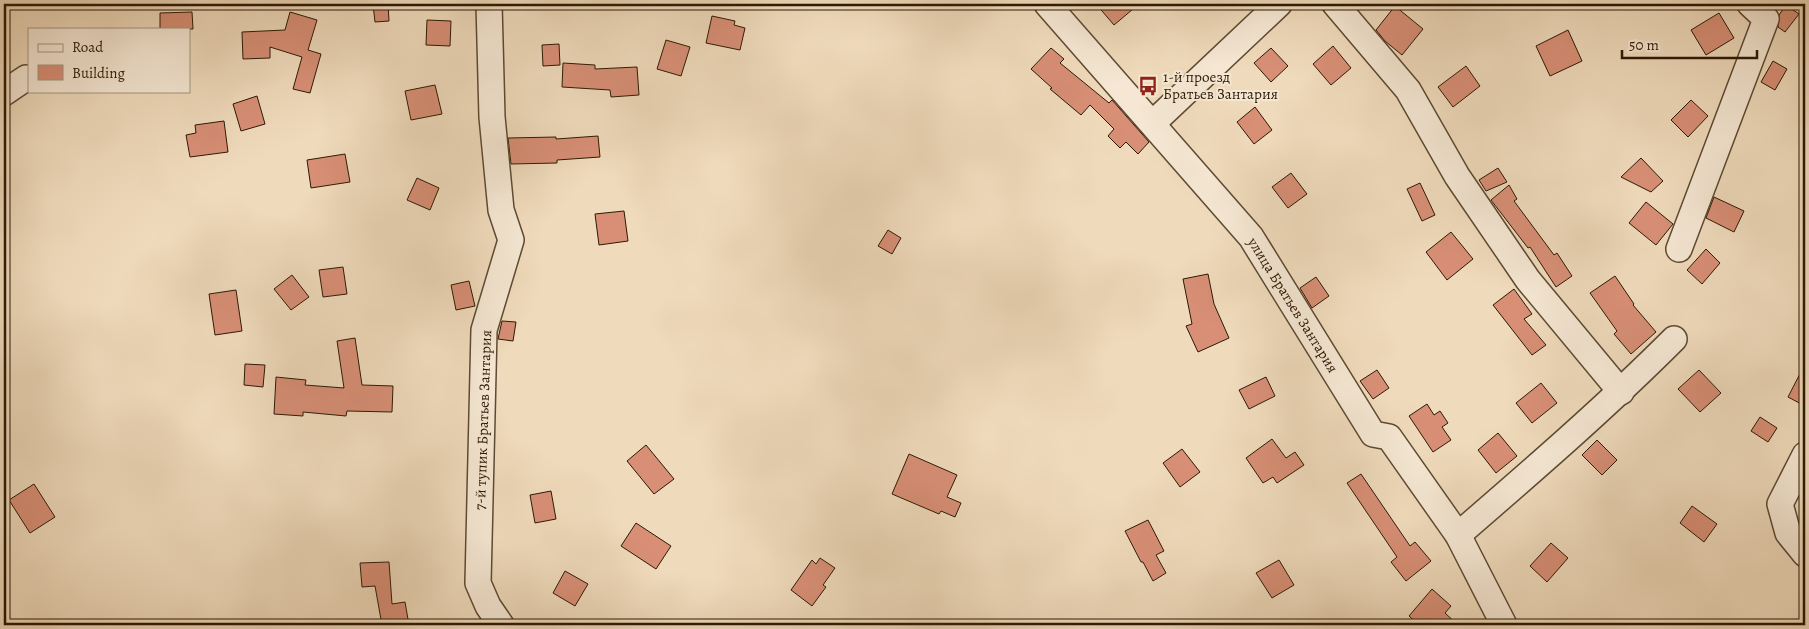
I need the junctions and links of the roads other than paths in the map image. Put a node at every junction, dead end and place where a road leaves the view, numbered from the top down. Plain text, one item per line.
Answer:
1 (489, 4) edge
2 (1047, 4) edge
3 (1279, 4) edge
4 (1335, 4) edge
5 (1750, 4) edge
6 (26, 78) dead end
7 (4, 93) edge
8 (1153, 123) junction
9 (1679, 250) dead end
10 (1674, 339) dead end
11 (1621, 392) junction
12 (1805, 456) edge
13 (1458, 535) junction
14 (1805, 554) edge
15 (501, 625) edge
16 (1504, 625) edge

1 - 15 street, 7-й тупик Братьев Зантария
2 - 8 street, улица Братьев Зантария
3 - 8 street
4 - 11 street
5 - 9 street
6 - 7 street
8 - 13 street, улица Братьев Зантария
10 - 11 street
11 - 13 street
12 - 14 street
13 - 16 street, улица Братьев Зантария

